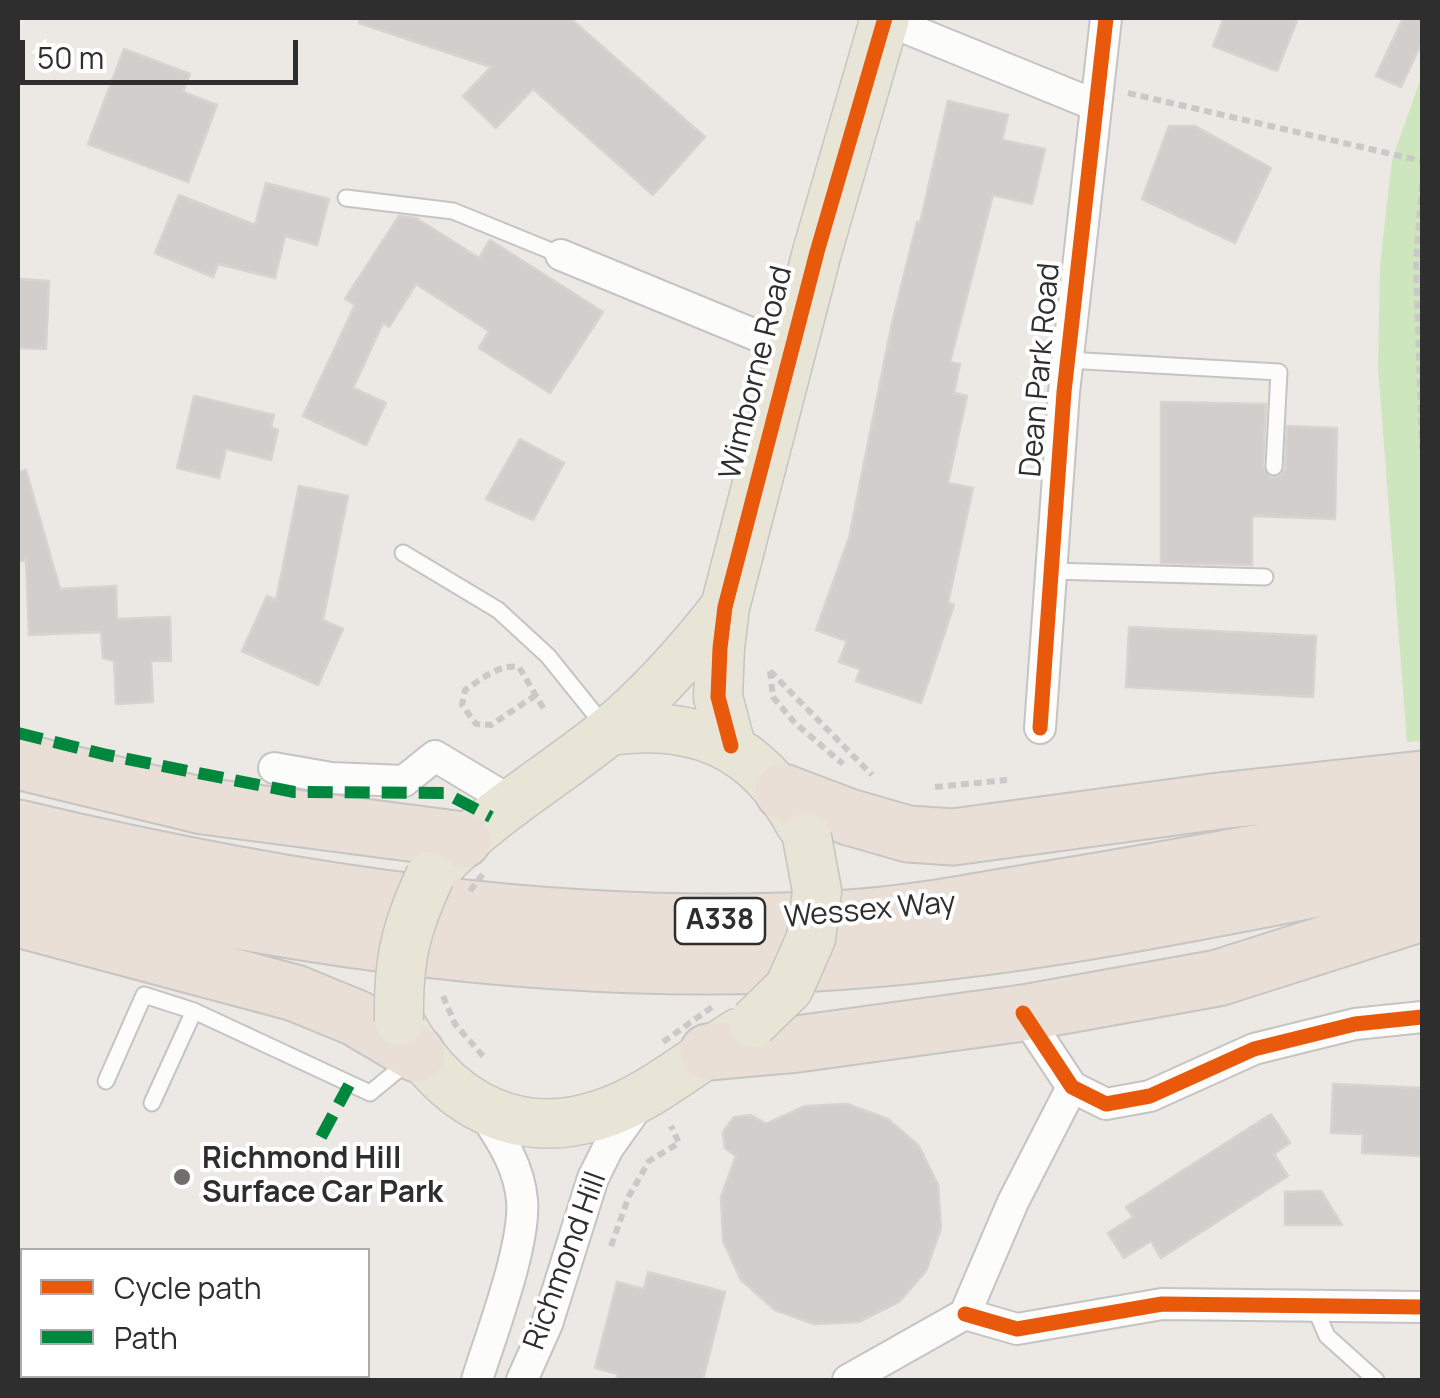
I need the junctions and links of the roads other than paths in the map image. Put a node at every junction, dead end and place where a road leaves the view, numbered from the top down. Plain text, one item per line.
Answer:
1 (885, 18) edge
2 (1106, 18) edge
3 (1096, 95) junction
4 (346, 198) dead end
5 (562, 255) joint
6 (792, 350) junction
7 (1067, 360) junction
8 (1274, 467) dead end
9 (403, 554) dead end
10 (1051, 571) junction
11 (1265, 577) dead end
12 (726, 607) junction
13 (1040, 728) dead end
14 (608, 731) junction
15 (730, 746) junction
16 (18, 762) edge
17 (274, 768) dead end
18 (1422, 779) edge
19 (512, 802) junction
20 (795, 815) junction
21 (1422, 822) edge
22 (18, 828) edge
23 (1422, 868) edge
24 (467, 870) junction
25 (18, 874) edge
26 (1422, 913) edge
27 (18, 919) edge
28 (194, 1011) junction
29 (1022, 1013) junction
30 (1422, 1017) edge
31 (711, 1030) junction
32 (408, 1037) junction
33 (106, 1082) dead end
34 (1072, 1087) junction
35 (152, 1102) dead end
36 (657, 1107) junction
37 (481, 1109) junction
38 (1314, 1306) junction
39 (1422, 1307) edge
40 (965, 1314) junction
41 (547, 1324) junction
42 (477, 1380) edge
43 (522, 1380) edge
44 (544, 1380) edge
45 (848, 1380) edge
46 (1376, 1380) edge

1 - 3 street
1 - 6 main road, Wimborne Road
2 - 3 street, Dean Park Road
3 - 7 street, Dean Park Road
4 - 5 lane
5 - 6 street
6 - 12 main road, Wimborne Road
7 - 8 lane
7 - 10 street, Dean Park Road
9 - 14 lane
10 - 11 lane
10 - 13 street, Dean Park Road
12 - 14 main road, Wimborne Road
12 - 15 main road, Wimborne Road
14 - 15 main road
14 - 19 main road, Wimborne Road
15 - 20 main road
16 - 24 highway
17 - 19 street
18 - 20 highway
19 - 24 main road, Wimborne Road
20 - 31 main road, bridge
21 - 22 highway, Wessex Way / A338
23 - 25 highway, Wessex Way / A338
24 - 32 main road, bridge
26 - 29 highway
27 - 32 highway
28 - 32 lane
28 - 33 lane
28 - 35 lane
29 - 31 highway
29 - 34 street
30 - 34 street
31 - 36 main road
32 - 37 main road
34 - 40 street
36 - 37 main road
36 - 41 street, Richmond Hill
37 - 42 street, Richmond Hill
38 - 39 street
38 - 40 street
38 - 46 lane
40 - 45 street
41 - 43 street, Richmond Hill
41 - 44 street

